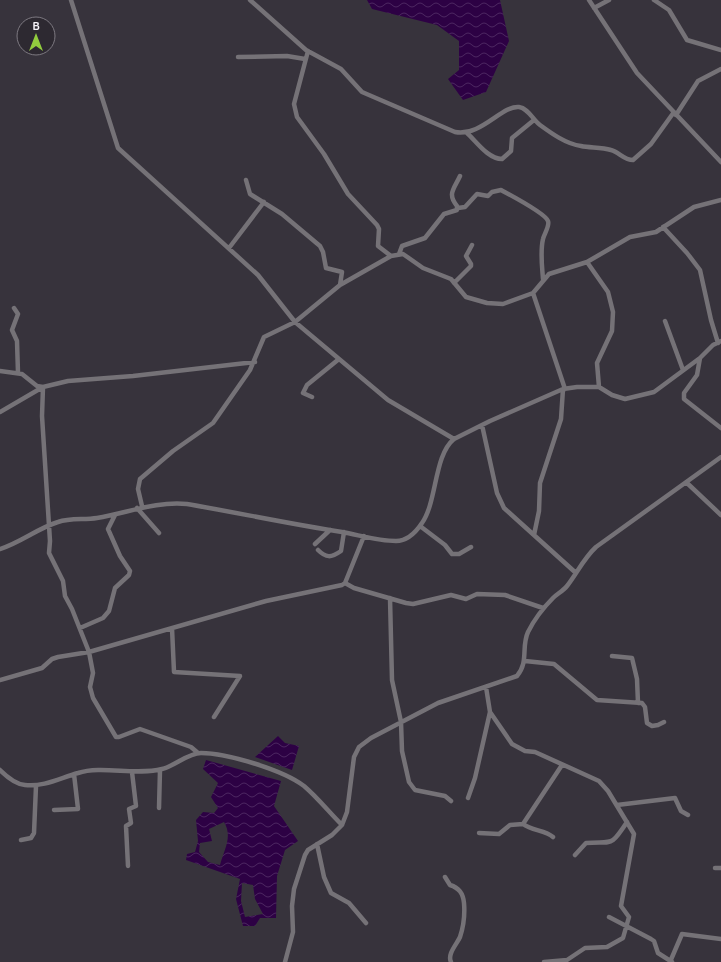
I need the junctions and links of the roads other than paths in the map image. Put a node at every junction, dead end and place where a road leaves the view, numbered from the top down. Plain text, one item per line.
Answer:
1 (71, 0) edge
2 (250, 0) edge
3 (589, 0) edge
4 (609, 0) edge
5 (654, 0) edge
6 (594, 8) junction
7 (721, 50) edge
8 (308, 52) junction
9 (238, 57) dead end
10 (305, 59) junction
11 (721, 69) edge
12 (675, 114) junction
13 (534, 120) junction
14 (467, 133) junction
15 (721, 162) edge
16 (460, 176) dead end
17 (246, 180) dead end
18 (721, 200) edge
19 (264, 202) junction
20 (458, 208) junction
21 (662, 227) junction
22 (472, 245) dead end
23 (229, 248) junction
24 (399, 254) junction
25 (391, 256) junction
26 (587, 262) junction
27 (543, 279) junction
28 (454, 283) junction
29 (340, 285) junction
30 (533, 293) junction
31 (14, 308) dead end
32 (665, 321) dead end
33 (295, 322) junction
34 (719, 342) edge
35 (700, 358) junction
36 (339, 359) junction
37 (255, 362) junction
38 (0, 370) edge
39 (683, 370) junction
40 (18, 373) junction
41 (43, 387) junction
42 (599, 387) junction
43 (564, 389) junction
44 (312, 398) dead end
45 (0, 412) edge
46 (482, 425) junction
47 (721, 428) edge
48 (454, 439) junction
49 (721, 457) edge
50 (687, 482) junction
51 (140, 507) junction
52 (116, 515) junction
53 (721, 515) edge
54 (49, 526) junction
55 (420, 526) junction
56 (330, 530) junction
57 (159, 532) dead end
58 (344, 532) junction
59 (534, 535) junction
60 (364, 536) junction
61 (315, 544) dead end
62 (470, 548) dead end
63 (0, 549) edge
64 (318, 550) dead end
65 (576, 573) junction
66 (345, 583) junction
67 (390, 598) junction
68 (543, 608) junction
69 (80, 628) junction
70 (172, 628) junction
71 (89, 652) junction
72 (612, 656) dead end
73 (525, 661) junction
74 (0, 680) edge
75 (486, 687) junction
76 (638, 703) junction
77 (490, 712) junction
78 (214, 717) dead end
79 (401, 722) junction
80 (664, 722) dead end
81 (198, 753) junction
82 (562, 765) junction
83 (0, 770) edge
84 (160, 770) junction
85 (132, 772) junction
86 (74, 774) junction
87 (36, 786) junction
88 (468, 798) dead end
89 (451, 801) dead end
90 (617, 804) junction
91 (160, 808) dead end
92 (54, 810) dead end
93 (688, 815) dead end
94 (627, 822) junction
95 (523, 824) junction
96 (342, 825) junction
97 (479, 833) dead end
98 (553, 838) dead end
99 (21, 840) dead end
100 (317, 844) junction
101 (575, 855) dead end
102 (128, 866) dead end
103 (715, 868) dead end
104 (721, 868) edge
105 (445, 877) dead end
106 (609, 917) dead end
107 (366, 923) dead end
108 (627, 927) junction
109 (721, 939) edge
110 (285, 962) edge
111 (451, 962) edge
112 (544, 962) edge
113 (671, 962) edge

1 - 23 street
2 - 8 street
3 - 6 street
4 - 6 street
5 - 7 street
6 - 12 street
8 - 10 street
8 - 14 street
9 - 10 street
10 - 25 street
11 - 12 street
12 - 13 street
12 - 15 street
13 - 14 street
13 - 14 street
16 - 20 street
17 - 19 street
18 - 21 street
19 - 23 street
19 - 29 street
20 - 24 street
20 - 27 street
21 - 26 street
21 - 34 street
22 - 28 street
23 - 33 street
24 - 25 street
24 - 28 street
25 - 29 street
26 - 27 street
26 - 42 street
27 - 30 street
28 - 30 street
29 - 33 street
30 - 43 street
31 - 40 street
32 - 39 street
33 - 36 street
33 - 37 street
34 - 35 street
35 - 39 street
35 - 47 street
36 - 44 street
36 - 48 street
37 - 41 street
37 - 51 street
38 - 40 street
39 - 42 street
40 - 41 street
41 - 45 street
41 - 54 street
42 - 43 street
43 - 46 street
43 - 59 street
46 - 48 street
46 - 59 street
48 - 55 street
49 - 50 street
50 - 53 street
50 - 65 street
51 - 52 street
51 - 56 street
51 - 57 street
52 - 54 street
52 - 69 street
54 - 63 street
54 - 69 street
55 - 60 street
55 - 62 street
56 - 58 street
56 - 61 street
58 - 60 street
58 - 64 street
59 - 65 street
60 - 66 street
65 - 68 street
66 - 67 street
66 - 70 street
67 - 68 street
67 - 79 street
68 - 73 street
69 - 71 street
70 - 71 street
70 - 78 street
71 - 74 street
71 - 81 street
72 - 76 street
73 - 75 street
73 - 76 street
75 - 77 street
75 - 79 street
76 - 80 street
77 - 82 street
77 - 88 street
79 - 89 street
79 - 96 street
81 - 84 street
81 - 96 street
82 - 90 street
82 - 95 street
83 - 87 street
84 - 85 street
84 - 91 street
85 - 86 street
85 - 102 street
86 - 87 street
86 - 92 street
87 - 99 street
90 - 93 street
90 - 94 street
94 - 101 street
94 - 108 street
95 - 97 street
95 - 98 street
96 - 100 street
100 - 107 street
100 - 110 street
103 - 104 street
105 - 111 street
106 - 108 street
108 - 112 street
108 - 113 street
109 - 113 street

